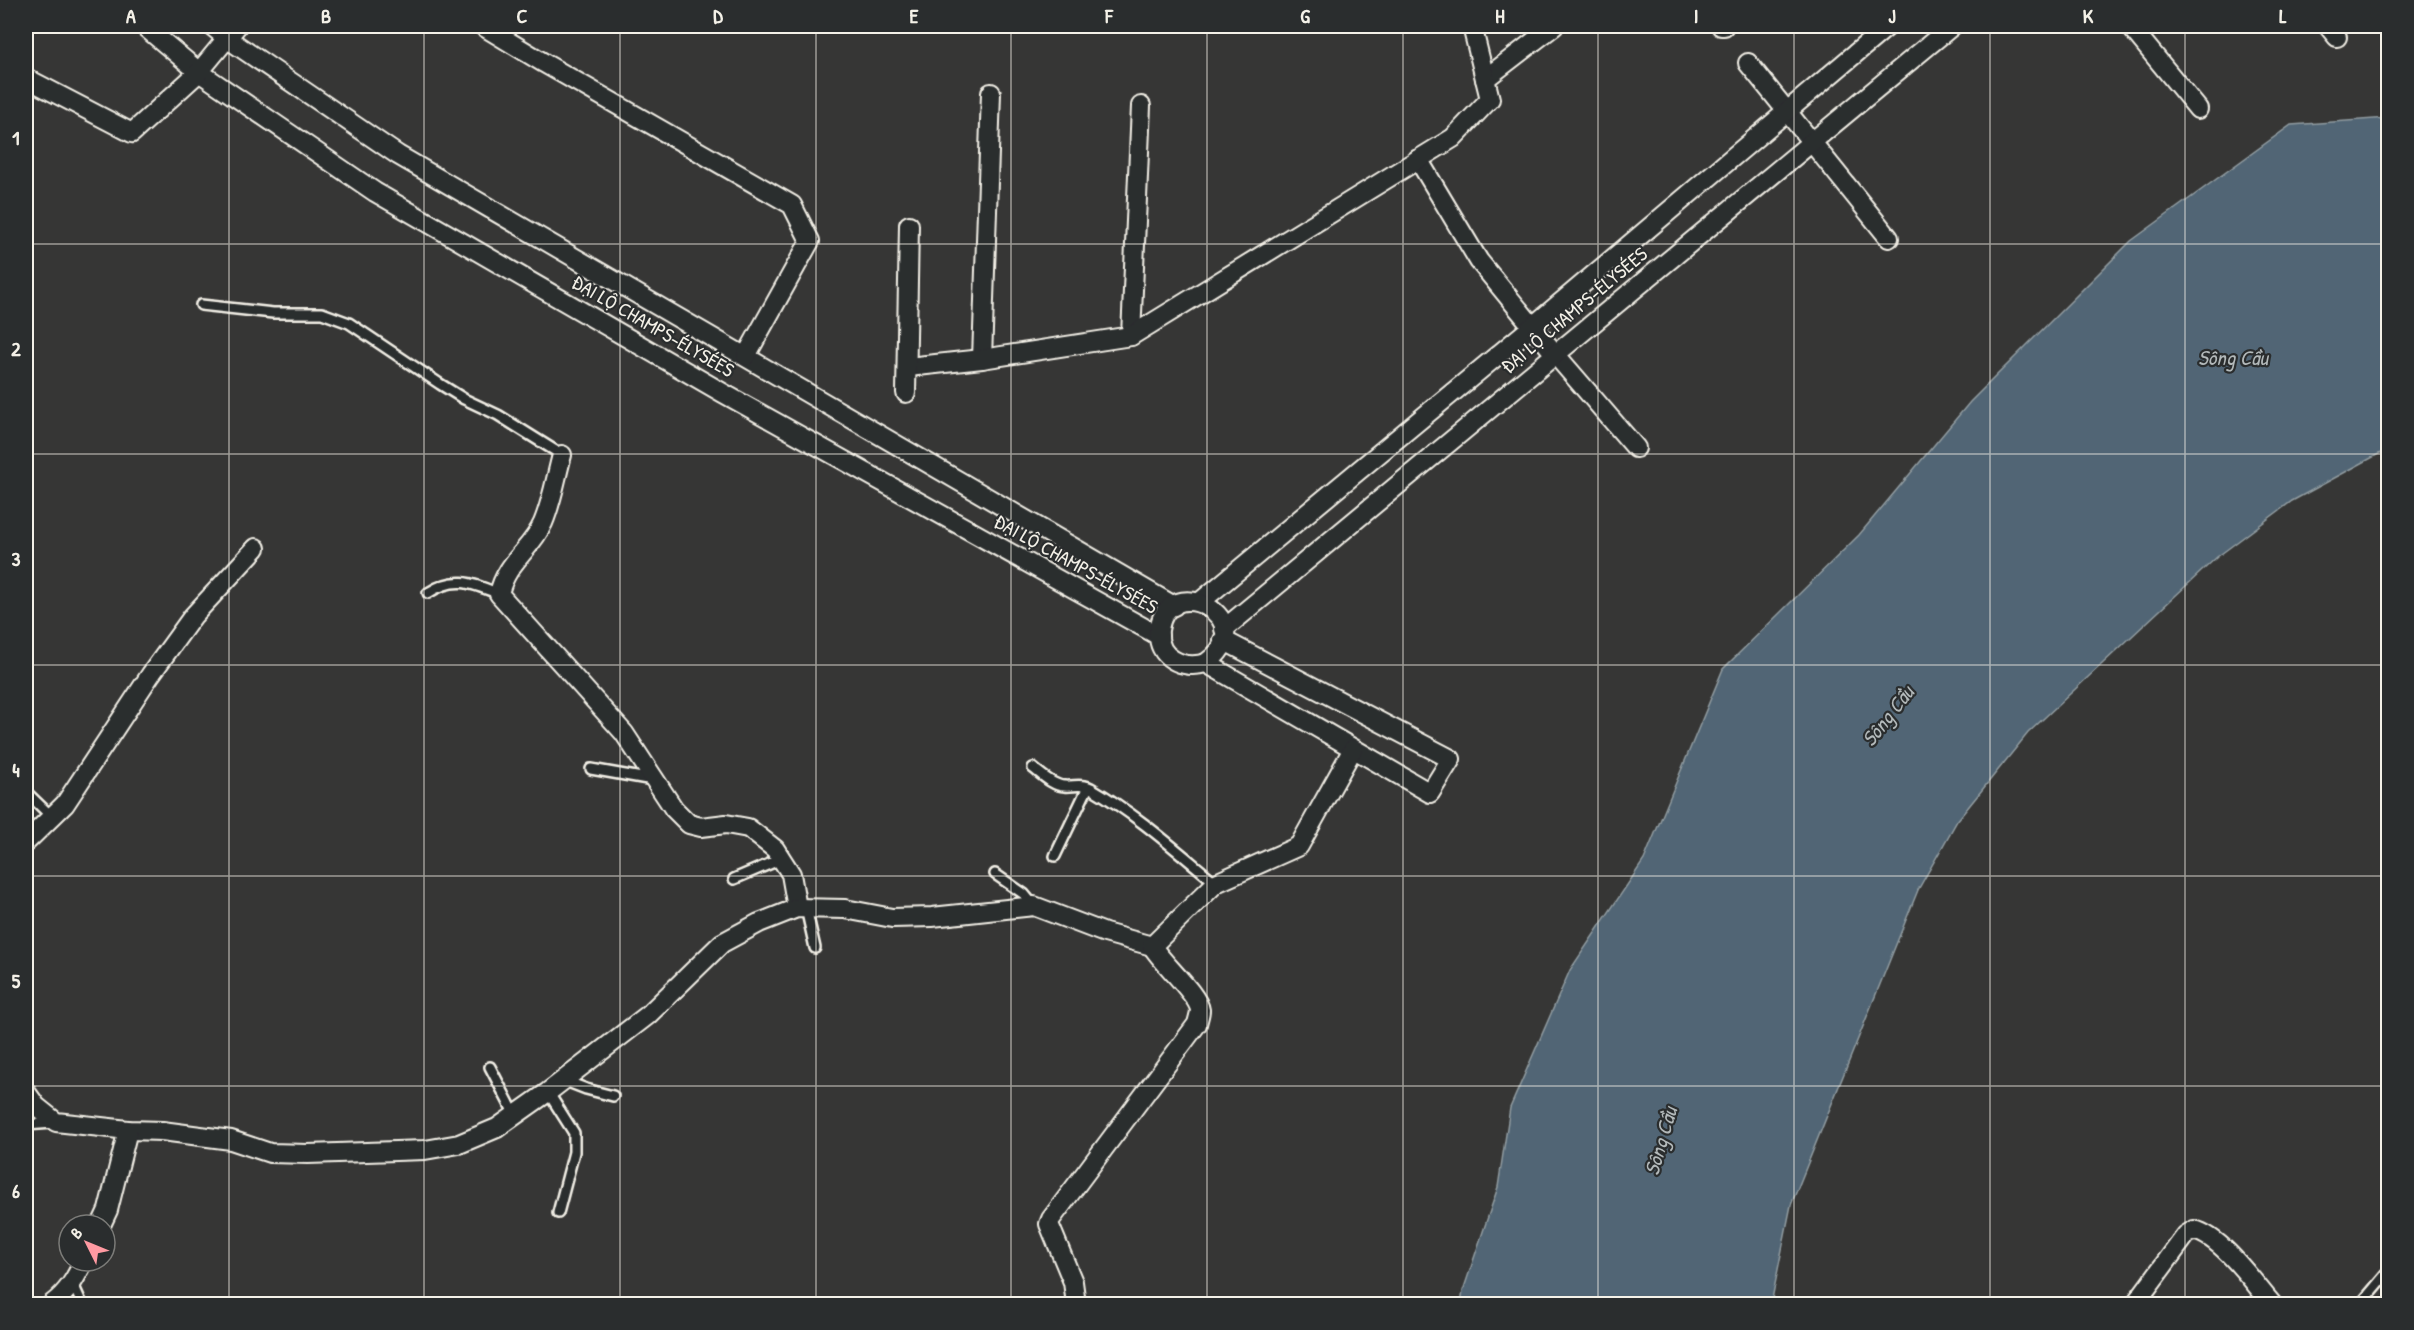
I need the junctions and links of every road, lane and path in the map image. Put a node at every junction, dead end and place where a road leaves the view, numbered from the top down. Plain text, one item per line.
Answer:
1 (144, 26) edge
2 (212, 26) edge
3 (483, 26) edge
4 (1472, 26) edge
5 (1554, 26) edge
6 (1888, 26) edge
7 (1952, 26) edge
8 (2130, 26) edge
9 (232, 32) edge
10 (1748, 63) dead end
11 (199, 72) junction
12 (26, 78) edge
13 (1485, 79) junction
14 (991, 93) dead end
15 (1141, 106) dead end
16 (2198, 109) dead end
17 (1786, 111) junction
18 (1811, 143) junction
19 (1418, 159) junction
20 (909, 225) dead end
21 (1889, 238) dead end
22 (201, 305) dead end
23 (1533, 326) junction
24 (1131, 336) junction
25 (1555, 354) junction
26 (746, 356) junction
27 (981, 359) junction
28 (908, 367) junction
29 (906, 393) dead end
30 (1636, 448) dead end
31 (562, 455) joint
32 (256, 548) dead end
33 (428, 592) dead end
34 (499, 594) junction
35 (1200, 602) junction
36 (1174, 606) junction
37 (1224, 635) junction
38 (1159, 636) junction
39 (1206, 663) junction
40 (1353, 749) junction
41 (1032, 768) dead end
42 (591, 769) dead end
43 (655, 780) junction
44 (1088, 787) junction
45 (26, 792) edge
46 (52, 817) junction
47 (26, 842) edge
48 (1055, 856) dead end
49 (781, 859) junction
50 (995, 874) dead end
51 (735, 879) dead end
52 (1216, 883) junction
53 (1034, 906) junction
54 (801, 908) junction
55 (1152, 946) junction
56 (815, 948) dead end
57 (490, 1067) dead end
58 (563, 1080) junction
59 (26, 1092) edge
60 (548, 1092) junction
61 (613, 1096) dead end
62 (515, 1115) junction
63 (56, 1122) junction
64 (26, 1125) edge
65 (128, 1130) junction
66 (558, 1212) dead end
67 (107, 1213) edge
68 (2388, 1272) edge
69 (78, 1273) edge
70 (73, 1284) junction
71 (52, 1305) edge
72 (82, 1305) edge
73 (1076, 1305) edge
74 (2135, 1305) edge
75 (2272, 1305) edge
76 (2361, 1305) edge

1 - 11 street, ĐẠI LỘ CHAMPS-ÉLYSÉES
2 - 9 street, ĐẠI LỘ CHAMPS-ÉLYSÉES
3 - 26 street
4 - 13 street
5 - 13 street
6 - 17 street, ĐẠI LỘ CHAMPS-ÉLYSÉES
7 - 18 street, ĐẠI LỘ CHAMPS-ÉLYSÉES
8 - 16 street
9 - 11 street
9 - 26 street, ĐẠI LỘ CHAMPS-ÉLYSÉES
10 - 17 street
11 - 12 street
11 - 38 street, ĐẠI LỘ CHAMPS-ÉLYSÉES
13 - 19 street
14 - 27 street
15 - 24 street
17 - 18 street
17 - 23 street, ĐẠI LỘ CHAMPS-ÉLYSÉES
18 - 21 street
18 - 25 street, ĐẠI LỘ CHAMPS-ÉLYSÉES
19 - 23 street
19 - 24 street
20 - 28 street
22 - 31 lane
23 - 25 street
23 - 35 street, ĐẠI LỘ CHAMPS-ÉLYSÉES
24 - 27 street
25 - 30 street
25 - 37 street, ĐẠI LỘ CHAMPS-ÉLYSÉES
26 - 36 street, ĐẠI LỘ CHAMPS-ÉLYSÉES
27 - 28 street
28 - 29 street
31 - 34 street
32 - 46 street
33 - 34 lane
34 - 43 street
35 - 36 street, ĐẠI LỘ CHAMPS-ÉLYSÉES
35 - 37 street
36 - 38 street, ĐẠI LỘ CHAMPS-ÉLYSÉES
37 - 39 street, ĐẠI LỘ CHAMPS-ÉLYSÉES
37 - 40 street, ĐẠI LỘ CHAMPS-ÉLYSÉES
38 - 39 street, ĐẠI LỘ CHAMPS-ÉLYSÉES
39 - 40 street, ĐẠI LỘ CHAMPS-ÉLYSÉES
40 - 52 street
41 - 44 lane
42 - 43 lane
43 - 49 street
44 - 48 lane
44 - 52 lane
45 - 46 lane
46 - 47 street
49 - 51 lane
49 - 54 street
50 - 53 lane
52 - 55 street
53 - 54 street
53 - 55 street
54 - 56 lane
54 - 58 street
55 - 73 street
57 - 62 lane
58 - 60 street
58 - 61 lane
59 - 63 street
60 - 62 street
60 - 66 lane
62 - 65 street
63 - 64 lane
63 - 65 street
65 - 67 street
68 - 76 lane
69 - 70 street
70 - 71 street
70 - 72 lane
74 - 75 street

